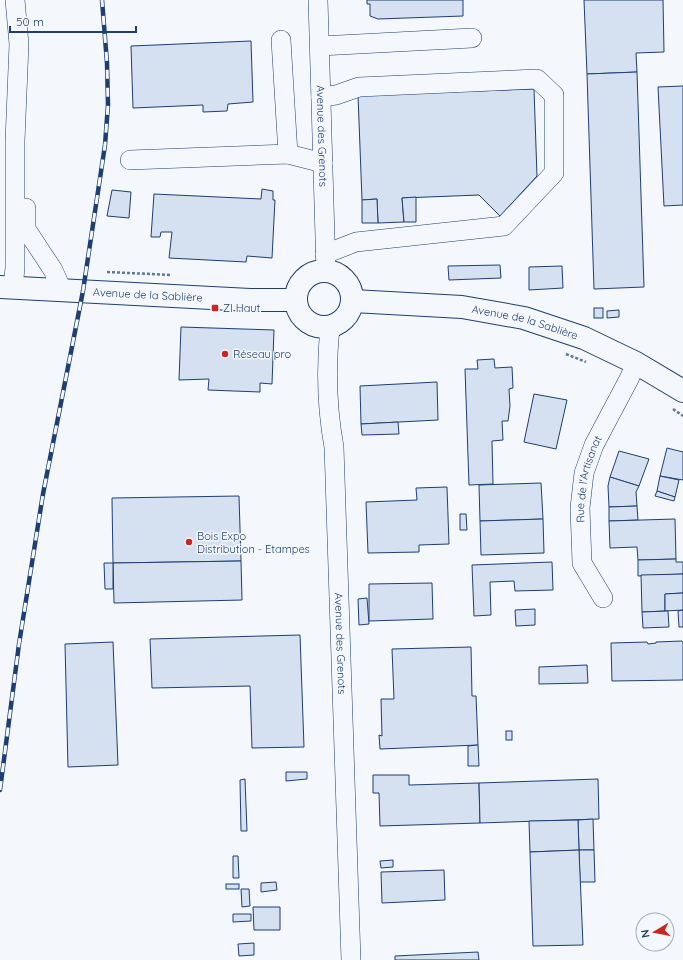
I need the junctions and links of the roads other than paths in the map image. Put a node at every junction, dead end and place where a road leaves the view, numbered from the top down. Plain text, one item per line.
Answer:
1 (15, 0) edge
2 (318, 0) edge
3 (472, 38) dead end
4 (281, 40) dead end
5 (19, 44) junction
6 (320, 46) junction
7 (321, 97) junction
8 (288, 154) junction
9 (130, 160) dead end
10 (323, 163) junction
11 (8, 229) edge
12 (326, 263) junction
13 (7, 287) edge
14 (62, 290) junction
15 (296, 300) junction
16 (353, 301) junction
17 (330, 327) junction
18 (636, 363) junction
19 (675, 398) edge
20 (603, 598) dead end
21 (351, 960) edge

1 - 5 street
2 - 6 street, Avenue des Grenots
3 - 6 street
4 - 8 street
5 - 11 street
5 - 14 street
6 - 7 street, Avenue des Grenots
7 - 10 street, Avenue des Grenots
7 - 12 street
8 - 9 street
8 - 10 street
10 - 12 street, Avenue des Grenots
11 - 13 street
12 - 15 main road
12 - 16 main road
13 - 14 main road, Avenue de la Sablière
14 - 15 main road, Avenue de la Sablière
15 - 17 main road
16 - 17 main road
16 - 18 main road, Avenue de la Sablière
17 - 21 street, Avenue des Grenots
18 - 19 main road, Avenue de la Sablière
18 - 20 street, Rue de l'Artisanat

